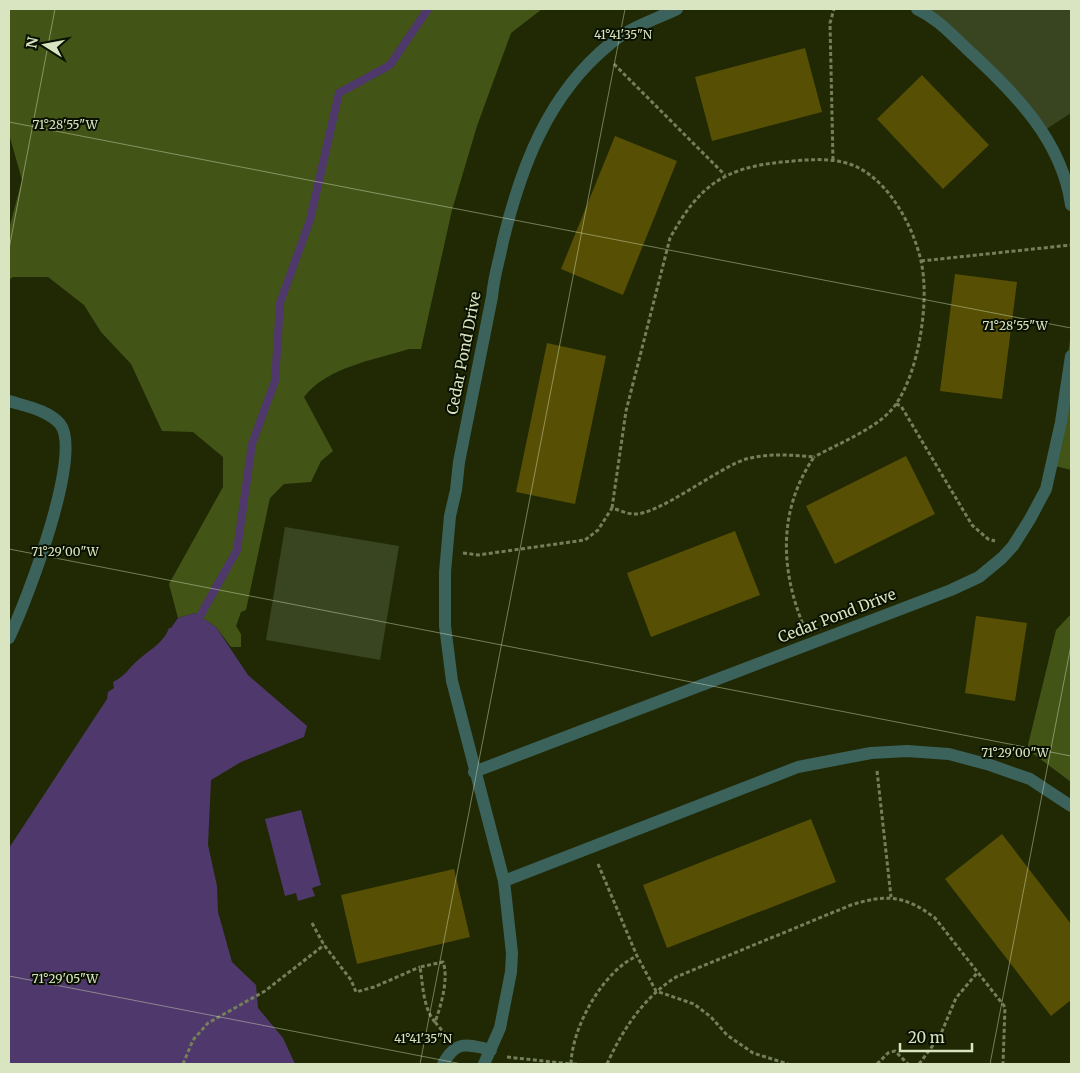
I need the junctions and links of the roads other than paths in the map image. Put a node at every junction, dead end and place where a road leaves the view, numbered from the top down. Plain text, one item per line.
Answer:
1 (677, 9) edge
2 (917, 9) edge
3 (1071, 205) edge
4 (1071, 356) edge
5 (9, 401) edge
6 (9, 638) edge
7 (474, 772) junction
8 (1071, 806) edge
9 (504, 881) junction
10 (491, 1050) junction
11 (443, 1064) edge
12 (484, 1064) edge

1 - 7 street, Cedar Pond Drive
2 - 3 street
4 - 7 street, Cedar Pond Drive
5 - 6 street
7 - 9 street, Cedar Pond Drive
8 - 9 street
9 - 10 street, Cedar Pond Drive
10 - 11 street
10 - 12 street, Cedar Pond Drive

